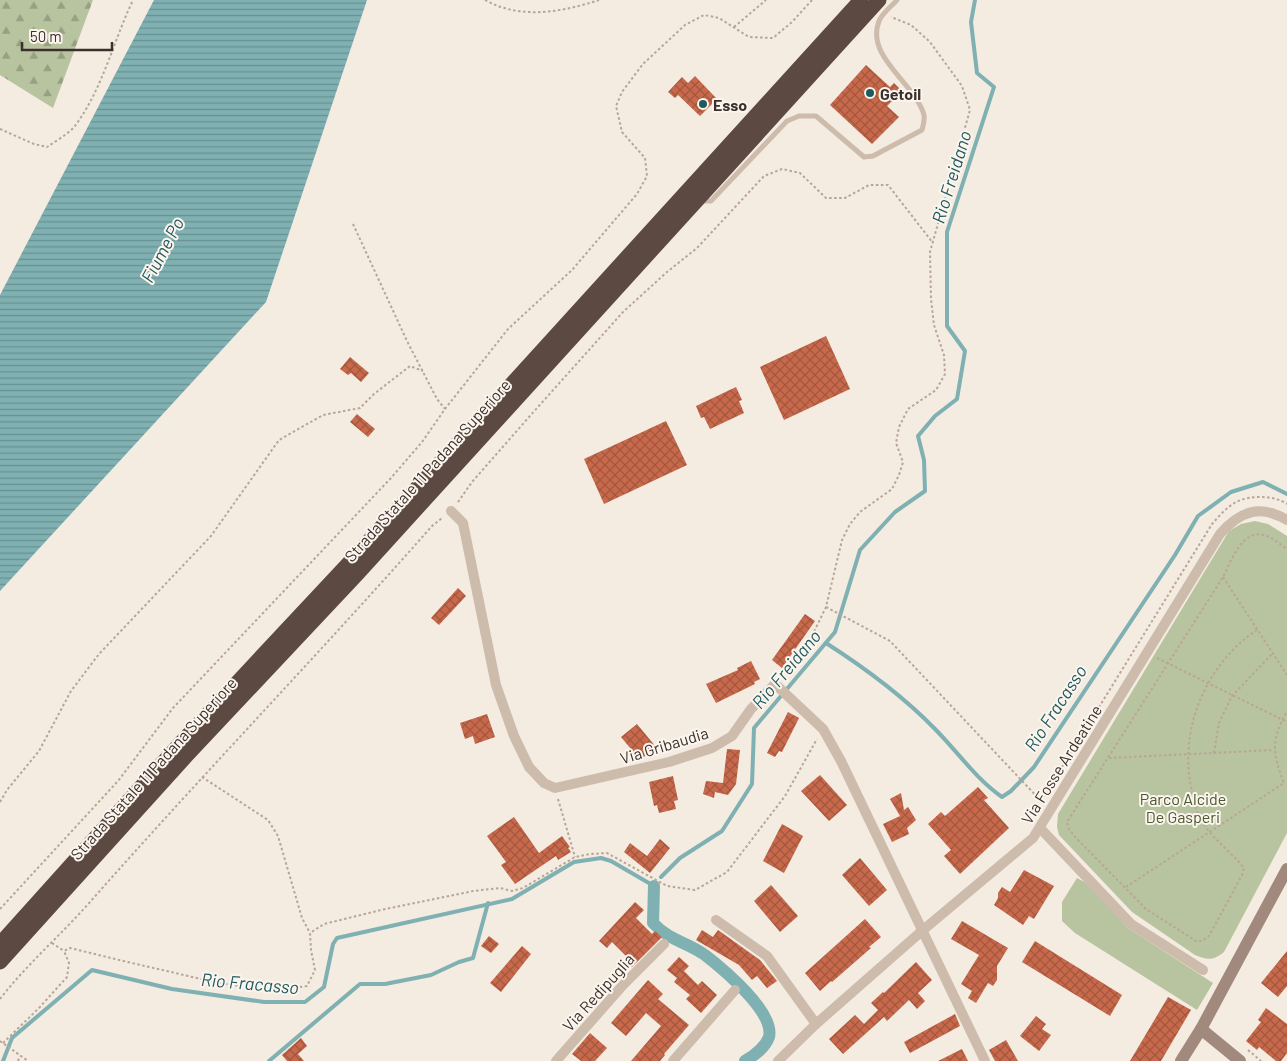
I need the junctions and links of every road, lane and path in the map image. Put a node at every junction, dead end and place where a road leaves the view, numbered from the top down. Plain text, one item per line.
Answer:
1 (133, 0) edge
2 (486, 0) edge
3 (599, 0) edge
4 (766, 0) edge
5 (812, 0) edge
6 (897, 0) edge
7 (871, 2) edge
8 (891, 17) dead end
9 (734, 28) junction
10 (0, 129) edge
11 (696, 201) junction
12 (353, 224) dead end
13 (423, 371) junction
14 (444, 409) junction
15 (451, 511) dead end
16 (1287, 520) edge
17 (1287, 549) edge
18 (1223, 576) junction
19 (826, 607) junction
20 (1257, 630) junction
21 (1146, 653) junction
22 (1273, 653) junction
23 (1168, 663) junction
24 (1287, 675) edge
25 (1208, 683) junction
26 (777, 686) junction
27 (1232, 696) junction
28 (1287, 711) edge
29 (1282, 720) junction
30 (1287, 722) edge
31 (823, 729) junction
32 (1274, 750) junction
33 (1214, 754) junction
34 (1189, 755) junction
35 (1108, 758) junction
36 (202, 777) dead end
37 (555, 788) junction
38 (1040, 801) dead end
39 (0, 802) edge
40 (1040, 828) junction
41 (1208, 832) junction
42 (574, 857) junction
43 (1287, 869) edge
44 (1126, 887) junction
45 (0, 909) edge
46 (716, 920) dead end
47 (923, 930) junction
48 (310, 932) junction
49 (52, 943) dead end
50 (0, 944) edge
51 (664, 944) dead end
52 (64, 951) junction
53 (0, 962) edge
54 (1203, 970) dead end
55 (735, 990) dead end
56 (816, 1024) junction
57 (1201, 1029) junction
58 (1, 1042) edge
59 (20, 1056) junction
60 (18, 1061) edge
61 (28, 1061) edge
62 (556, 1061) edge
63 (672, 1061) edge
64 (778, 1061) edge
65 (985, 1061) edge
66 (1181, 1061) edge
67 (1240, 1061) edge

1 - 10 path
2 - 3 path
4 - 9 path
5 - 9 path
6 - 11 lane
7 - 11 highway, Strada Statale 11 Padana Superiore
7 - 50 highway, Strada Statale 11 Padana Superiore
8 - 19 path
9 - 14 path
11 - 53 highway, Strada Statale 11 Padana Superiore
12 - 13 path
13 - 14 path
13 - 39 path
14 - 45 path
15 - 37 street
16 - 21 street, Via Fosse Ardeatine
17 - 18 path
18 - 20 path
18 - 23 path
19 - 26 path
19 - 38 path
20 - 22 path
20 - 25 path
21 - 23 path
21 - 40 street, Via Fosse Ardeatine
22 - 24 path
22 - 27 path
23 - 25 path
23 - 35 path
25 - 27 path
25 - 34 path
26 - 31 street
26 - 37 street, Via Gribaudia
27 - 29 path
27 - 33 path
28 - 29 path
29 - 30 path
29 - 32 path
31 - 42 path
31 - 47 street
32 - 33 path
32 - 41 path
33 - 34 path
34 - 35 path
34 - 41 path
35 - 44 path
36 - 48 path
37 - 42 path
40 - 47 street, Via Fosse Ardeatine
40 - 54 street
41 - 44 path
41 - 44 path
42 - 48 path
43 - 57 street
46 - 56 street
47 - 56 street, Via Fosse Ardeatine
47 - 65 street
48 - 52 path
49 - 52 path
51 - 62 street, Via Redipuglia
52 - 58 path
55 - 63 street
56 - 64 street, Via Fosse Ardeatine
57 - 66 street
57 - 67 street
58 - 59 path
59 - 60 path
59 - 61 path

